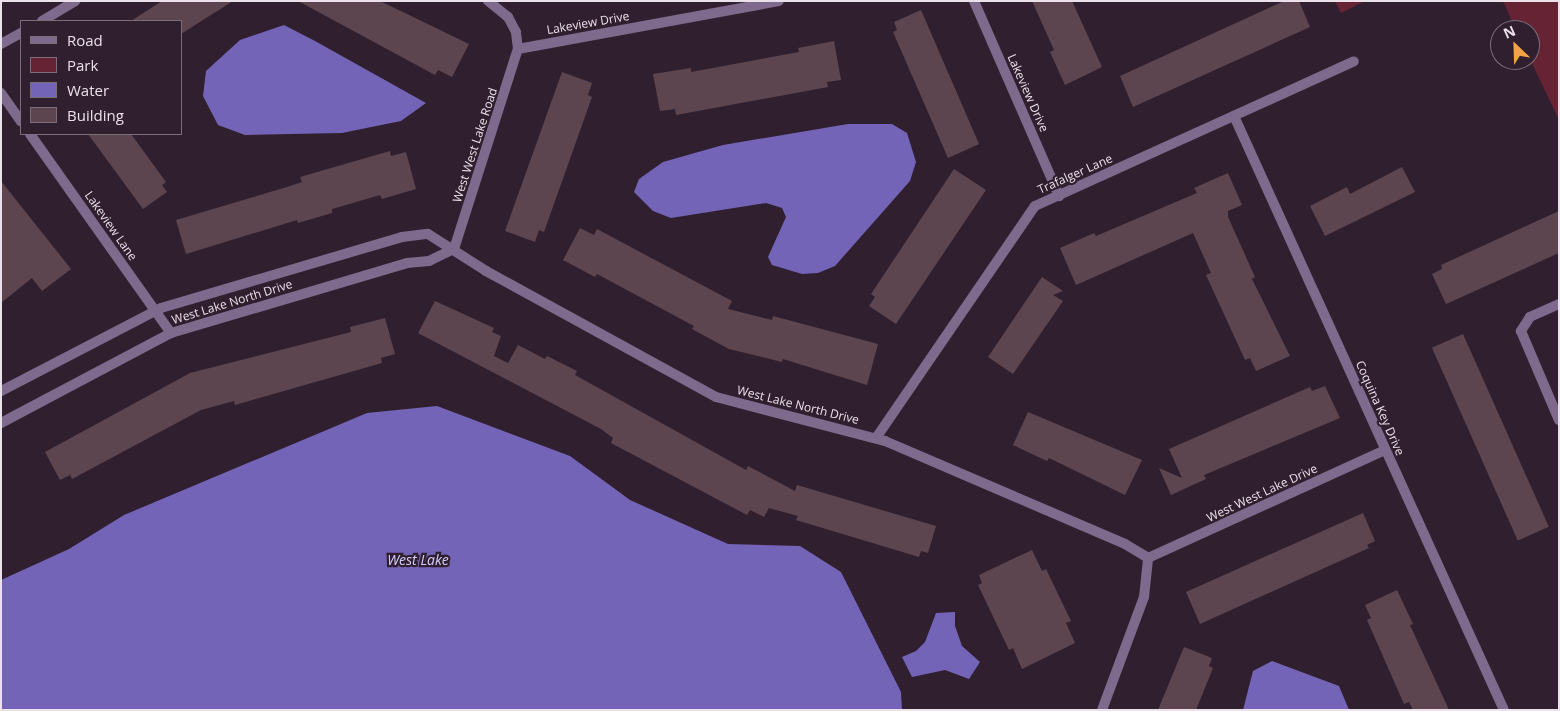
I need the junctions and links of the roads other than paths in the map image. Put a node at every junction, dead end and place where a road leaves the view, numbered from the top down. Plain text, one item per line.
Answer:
1 (75, 1) edge
2 (488, 1) edge
3 (779, 1) edge
4 (974, 1) edge
5 (44, 20) edge
6 (20, 34) edge
7 (1, 44) edge
8 (518, 49) junction
9 (1354, 61) dead end
10 (1, 93) edge
11 (1234, 116) junction
12 (20, 121) edge
13 (31, 135) edge
14 (1059, 196) junction
15 (454, 249) junction
16 (1559, 304) edge
17 (156, 311) junction
18 (171, 333) junction
19 (1, 391) edge
20 (1559, 420) edge
21 (1, 423) edge
22 (876, 438) junction
23 (1385, 450) junction
24 (1148, 558) junction
25 (1102, 710) edge
26 (1504, 710) edge

1 - 5 street
2 - 8 street
3 - 8 street, Lakeview Drive
4 - 14 street, Lakeview Drive
6 - 7 street
8 - 15 street, West West Lake Road
9 - 11 street, Trafalger Lane
10 - 12 street
11 - 14 street, Trafalger Lane
11 - 23 street, Coquina Key Drive
13 - 17 street, Lakeview Lane
14 - 22 street, Trafalger Lane
15 - 17 street, West Lake North Drive
15 - 18 street, West Lake North Drive
15 - 22 street, West Lake North Drive
16 - 20 street
17 - 18 street, Lakeview Lane
17 - 19 street, West Lake North Drive
18 - 21 street, West Lake North Drive
22 - 24 street, West Lake North Drive
23 - 24 street, West West Lake Drive
23 - 26 street, Coquina Key Drive
24 - 25 street

